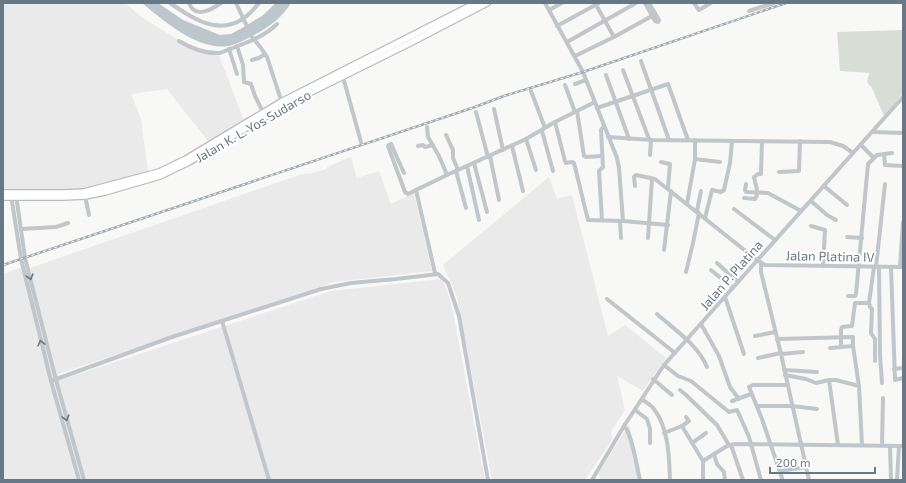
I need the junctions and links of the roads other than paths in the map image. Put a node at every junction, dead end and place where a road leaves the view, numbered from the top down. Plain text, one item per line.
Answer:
1 (170, 3) edge
2 (189, 3) edge
3 (221, 3) edge
4 (236, 3) edge
5 (259, 3) edge
6 (476, 3) edge
7 (487, 3) edge
8 (545, 3) edge
9 (562, 3) edge
10 (636, 3) edge
11 (645, 3) edge
12 (649, 3) edge
13 (694, 3) edge
14 (711, 3) edge
15 (774, 3) edge
16 (597, 4) edge
17 (549, 10) junction
18 (750, 11) dead end
19 (652, 16) junction
20 (244, 20) junction
21 (605, 21) junction
22 (277, 24) dead end
23 (557, 26) junction
24 (614, 37) junction
25 (252, 38) junction
26 (179, 41) dead end
27 (567, 42) junction
28 (237, 46) junction
29 (229, 49) junction
30 (265, 54) junction
31 (575, 56) junction
32 (252, 60) dead end
33 (641, 61) dead end
34 (623, 70) dead end
35 (237, 74) dead end
36 (606, 75) dead end
37 (343, 76) junction
38 (586, 80) junction
39 (575, 84) dead end
40 (564, 85) dead end
41 (651, 90) junction
42 (531, 91) dead end
43 (633, 96) junction
44 (903, 97) edge
45 (616, 101) junction
46 (595, 102) junction
47 (282, 104) junction
48 (597, 108) junction
49 (494, 109) dead end
50 (263, 112) junction
51 (476, 112) dead end
52 (576, 112) junction
53 (555, 122) junction
54 (604, 126) junction
55 (427, 127) dead end
56 (543, 129) junction
57 (873, 132) junction
58 (903, 133) edge
59 (446, 135) dead end
60 (608, 137) junction
61 (526, 139) junction
62 (629, 139) junction
63 (650, 140) junction
64 (669, 140) junction
65 (688, 140) junction
66 (695, 140) junction
67 (732, 140) junction
68 (762, 141) junction
69 (800, 141) junction
70 (361, 142) dead end
71 (433, 145) junction
72 (861, 145) junction
73 (418, 146) dead end
74 (512, 146) junction
75 (503, 150) junction
76 (853, 153) junction
77 (892, 153) dead end
78 (884, 154) junction
79 (650, 155) dead end
80 (489, 156) junction
81 (602, 156) junction
82 (874, 158) junction
83 (695, 159) junction
84 (661, 162) dead end
85 (720, 162) dead end
86 (474, 163) junction
87 (467, 166) junction
88 (903, 166) edge
89 (457, 170) junction
90 (536, 170) dead end
91 (553, 171) dead end
92 (779, 172) dead end
93 (404, 174) dead end
94 (447, 175) junction
95 (652, 179) junction
96 (746, 184) dead end
97 (885, 184) dead end
98 (634, 186) dead end
99 (824, 186) junction
100 (416, 190) junction
101 (670, 190) junction
102 (523, 191) dead end
103 (701, 191) dead end
104 (757, 192) junction
105 (3, 193) edge
106 (14, 195) junction
107 (85, 196) junction
108 (3, 197) edge
109 (744, 198) dead end
110 (499, 200) dead end
111 (811, 201) junction
112 (687, 204) junction
113 (847, 205) dead end
114 (466, 208) dead end
115 (734, 209) dead end
116 (801, 211) junction
117 (487, 212) dead end
118 (698, 212) junction
119 (89, 215) dead end
120 (705, 218) junction
121 (479, 220) dead end
122 (602, 220) junction
123 (836, 220) dead end
124 (622, 221) junction
125 (903, 222) edge
126 (68, 223) dead end
127 (649, 223) junction
128 (668, 225) junction
129 (810, 226) dead end
130 (20, 229) junction
131 (847, 237) dead end
132 (621, 238) dead end
133 (648, 238) dead end
134 (862, 238) junction
135 (775, 240) junction
136 (664, 250) dead end
137 (757, 260) junction
138 (717, 263) dead end
139 (762, 263) junction
140 (823, 266) junction
141 (859, 266) junction
142 (877, 267) junction
143 (891, 267) junction
144 (902, 267) edge
145 (711, 270) dead end
146 (686, 272) dead end
147 (435, 273) junction
148 (738, 282) junction
149 (733, 288) junction
150 (848, 296) dead end
151 (725, 297) junction
152 (607, 300) dead end
153 (869, 303) junction
154 (657, 314) dead end
155 (222, 321) junction
156 (701, 324) junction
157 (775, 332) junction
158 (755, 336) dead end
159 (840, 337) junction
160 (687, 339) junction
161 (777, 339) junction
162 (852, 346) junction
163 (841, 347) junction
164 (830, 348) dead end
165 (804, 352) dead end
166 (675, 353) junction
167 (781, 353) junction
168 (744, 354) dead end
169 (758, 358) dead end
170 (875, 361) dead end
171 (664, 365) junction
172 (707, 367) dead end
173 (903, 368) edge
174 (894, 369) junction
175 (784, 370) junction
176 (817, 372) dead end
177 (786, 375) junction
178 (903, 378) edge
179 (653, 379) junction
180 (53, 380) junction
181 (829, 380) junction
182 (882, 383) dead end
183 (788, 385) junction
184 (859, 386) junction
185 (680, 390) dead end
186 (752, 394) junction
187 (672, 395) dead end
188 (883, 398) dead end
189 (642, 399) junction
190 (739, 399) junction
191 (732, 401) dead end
192 (757, 406) junction
193 (792, 406) junction
194 (817, 409) dead end
195 (635, 410) junction
196 (686, 417) dead end
197 (624, 426) junction
198 (682, 426) junction
199 (664, 433) junction
200 (706, 433) dead end
201 (650, 443) dead end
202 (692, 443) junction
203 (751, 444) junction
204 (771, 444) junction
205 (801, 444) junction
206 (730, 445) junction
207 (838, 445) junction
208 (862, 445) junction
209 (882, 445) junction
210 (890, 446) junction
211 (901, 446) edge
212 (714, 454) junction
213 (703, 461) junction
214 (806, 467) junction
215 (780, 471) junction
216 (782, 478) dead end
217 (79, 480) edge
218 (84, 480) edge
219 (269, 480) edge
220 (488, 480) edge
221 (592, 480) edge
222 (640, 480) edge
223 (670, 480) edge
224 (703, 480) edge
225 (725, 480) edge
226 (744, 480) edge
227 (761, 480) edge
228 (809, 480) edge
229 (891, 480) edge
230 (897, 480) edge

1 - 20 street
2 - 3 street
4 - 20 street
5 - 20 street
6 - 47 highway, Jalan K. L. Yos Sudarso
7 - 37 highway, Jalan K. L. Yos Sudarso
8 - 17 street
9 - 17 street
10 - 21 street
11 - 19 street
12 - 19 street
13 - 14 street
15 - 18 street
16 - 21 street
16 - 23 street
17 - 23 street
19 - 24 street
20 - 25 street
21 - 24 street
21 - 27 street
22 - 25 street
23 - 27 street
24 - 31 street
25 - 28 street
25 - 30 street
26 - 29 street
27 - 31 street
28 - 29 street
28 - 50 street
29 - 35 street
30 - 32 street
30 - 47 street
31 - 38 street
33 - 41 street
34 - 43 street
36 - 45 street
37 - 47 highway, Jalan K. L. Yos Sudarso
37 - 70 street
38 - 39 street
38 - 46 street
40 - 52 street
41 - 43 street
41 - 64 street
41 - 65 street
42 - 56 street
43 - 45 street
43 - 63 street
44 - 57 street, Jalan P. Platina
45 - 48 street
45 - 62 street
46 - 48 street
46 - 52 street
47 - 50 highway, Jalan K. L. Yos Sudarso
47 - 107 highway, Jalan K. L. Yos Sudarso
48 - 54 street
49 - 75 street
50 - 106 highway, Jalan K. L. Yos Sudarso
51 - 80 street
52 - 53 street
52 - 81 street
53 - 56 street
53 - 122 street
54 - 60 street
54 - 81 street
55 - 71 street
56 - 61 street
56 - 91 street
57 - 58 street
57 - 72 street, Jalan P. Platina
59 - 89 street
60 - 62 street
60 - 124 street
61 - 74 street
61 - 90 street
62 - 63 street
63 - 64 street
63 - 79 street
64 - 65 street
65 - 66 street
66 - 67 street
66 - 83 street
67 - 68 street
67 - 120 street
68 - 69 street
68 - 104 street
69 - 76 street
69 - 92 street
71 - 73 street
71 - 94 street
72 - 76 street, Jalan P. Platina
72 - 82 street
74 - 75 street
74 - 102 street
75 - 80 street
76 - 99 street, Jalan P. Platina
77 - 78 street
78 - 82 street
78 - 88 street
80 - 86 street
80 - 110 street
81 - 122 street
82 - 134 street
83 - 85 street
83 - 112 street
84 - 101 street
86 - 87 street
86 - 117 street
87 - 89 street
87 - 121 street
89 - 94 street
89 - 114 street
93 - 100 street
94 - 100 street
95 - 98 street
95 - 101 street, Jalan Platina IV
95 - 127 street
96 - 104 street
97 - 142 street
99 - 111 street, Jalan P. Platina
99 - 113 street
100 - 147 street
101 - 112 street, Jalan Platina IV
101 - 128 street
103 - 118 street
104 - 109 street
104 - 116 street
105 - 106 highway, Jalan K. L. Yos Sudarso
106 - 107 highway, Jalan K. L. Yos Sudarso
106 - 108 highway, Jalan K. L. Yos Sudarso
106 - 130 street
180 -> 106 street
107 - 119 street
111 - 116 street, Jalan P. Platina
111 - 123 street
112 - 118 street, Jalan Platina IV
115 - 135 street
116 - 135 street, Jalan P. Platina
118 - 120 street, Jalan Platina IV
118 - 146 street
120 - 137 street, Jalan Platina IV
122 - 124 street
124 - 127 street
124 - 132 street
125 - 144 street
126 - 130 street
127 - 128 street
127 - 133 street
128 - 136 street
129 - 140 street
130 -> 180 street
131 - 134 street
134 - 141 street
135 - 137 street, Jalan P. Platina
137 - 139 street, Jalan Platina IV
137 - 148 street, Jalan P. Platina
138 - 148 street
139 - 140 street, Jalan Platina IV
139 - 157 street
140 - 141 street, Jalan Platina IV
141 - 142 street, Jalan Platina IV
141 - 150 street
142 - 143 street, Jalan Platina IV
142 - 153 street
142 - 182 street
143 - 144 street, Jalan Platina IV
143 - 174 street
145 - 149 street
147 - 155 street
147 - 220 street
148 - 149 street, Jalan P. Platina
149 - 151 street, Jalan P. Platina
151 - 156 street, Jalan P. Platina
151 - 168 street
152 - 166 street
153 - 159 street
153 - 170 street
154 - 160 street
155 - 180 street
155 - 219 street
156 - 160 street, Jalan P. Platina
156 - 190 street
157 - 158 street
157 - 161 street
159 - 161 street
159 - 162 street
159 - 163 street
160 - 166 street, Jalan P. Platina
160 - 172 street
161 - 167 street
162 - 163 street
162 - 184 street
163 - 164 street
165 - 167 street
166 - 171 street, Jalan P. Platina
167 - 169 street
167 - 175 street
171 - 179 street, Jalan P. Platina
171 - 203 street
173 - 174 street
174 - 178 street
175 - 176 street
175 - 177 street
177 - 181 street
177 - 183 street
179 - 187 street
179 - 189 street, Jalan P. Platina
180 - 217 street
180 -> 218 street
181 - 184 street
181 - 207 street
183 - 186 street
183 - 193 street
184 - 208 street
185 - 206 street
186 - 190 street
186 - 192 street
188 - 209 street
189 - 195 street, Jalan P. Platina
189 - 199 street
190 - 191 street
192 - 193 street
192 - 204 street
193 - 194 street
193 - 205 street
195 - 197 street, Jalan P. Platina
195 - 201 street
196 - 198 street
197 - 221 street, Jalan P. Platina
197 - 222 street
198 - 199 street
198 - 202 street
199 - 223 street
200 - 202 street
202 - 213 street
203 - 204 street
203 - 206 street
203 - 227 street
204 - 205 street
204 - 215 street
205 - 207 street
205 - 214 street
206 - 212 street
206 - 226 street
207 - 208 street
208 - 209 street
209 - 210 street
210 - 211 street
210 - 229 street
211 - 230 street
212 - 213 street
212 - 225 street
213 - 224 street
214 - 215 street
214 - 228 street
215 - 216 street

